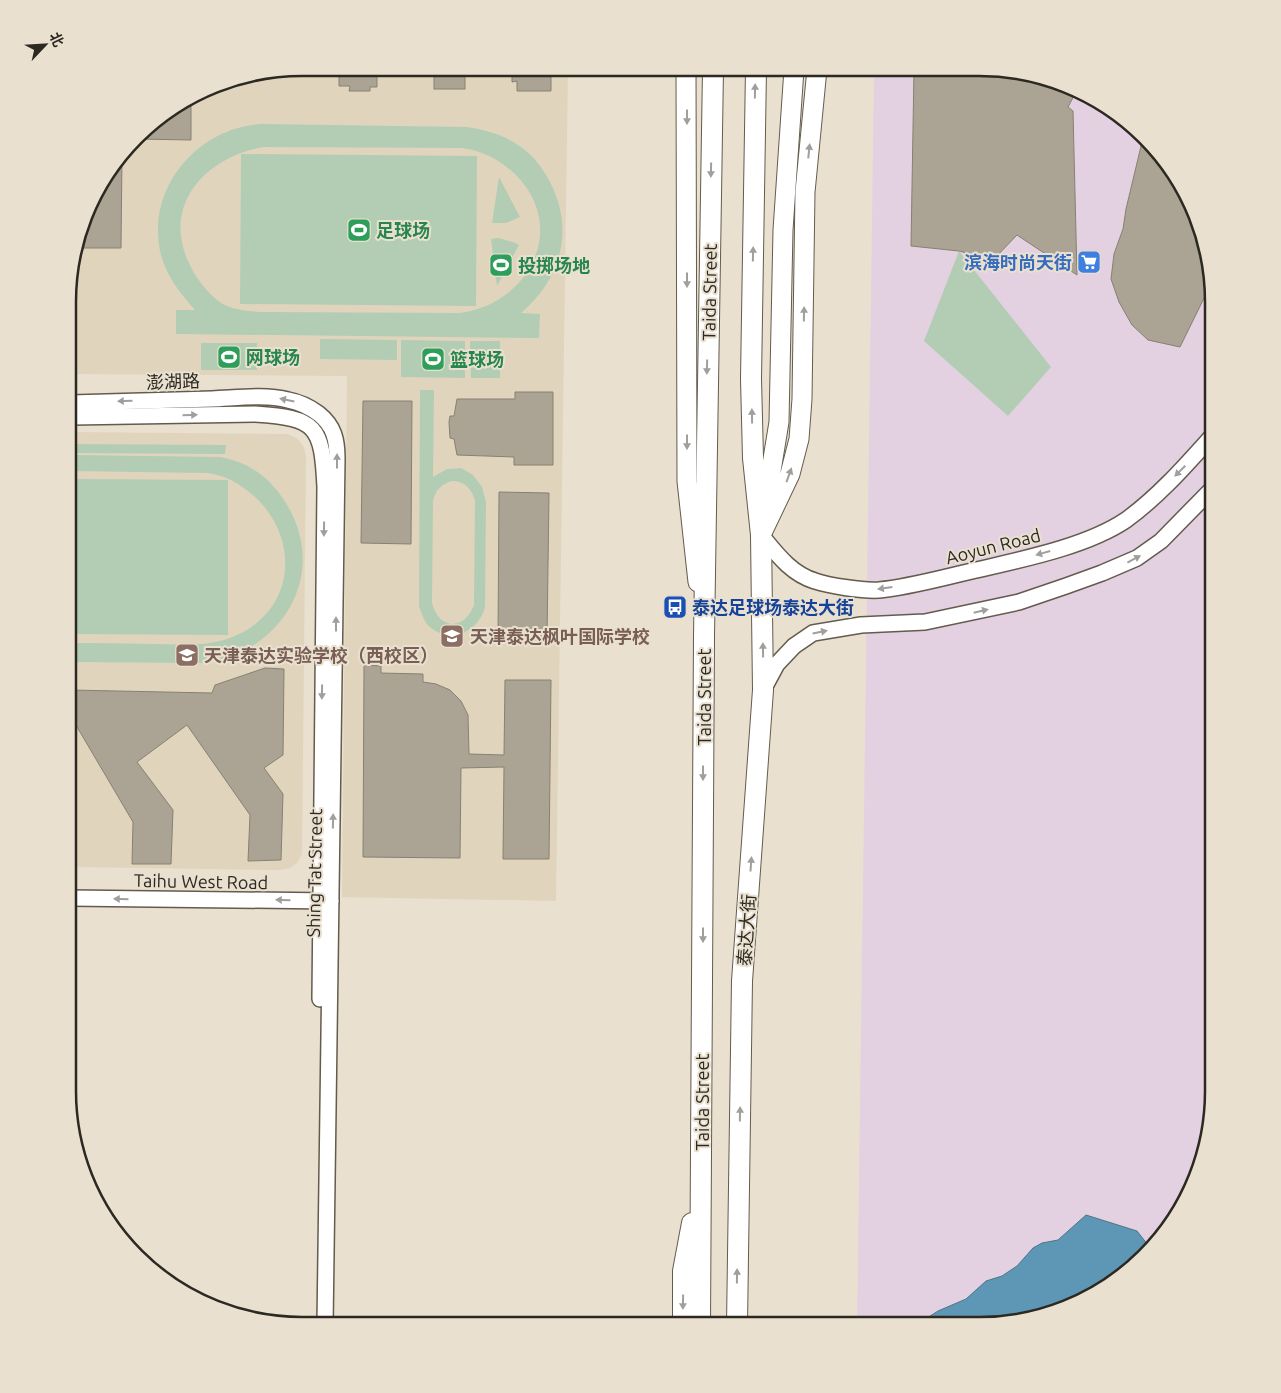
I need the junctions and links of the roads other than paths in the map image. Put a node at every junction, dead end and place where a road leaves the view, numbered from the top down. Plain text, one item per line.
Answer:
1 (686, 76) edge
2 (713, 76) edge
3 (756, 76) edge
4 (794, 76) edge
5 (817, 76) edge
6 (76, 403) edge
7 (76, 417) edge
8 (329, 424) joint
9 (314, 430) joint
10 (1205, 444) edge
11 (1205, 496) edge
12 (761, 535) junction
13 (704, 636) junction
14 (763, 690) junction
15 (76, 898) edge
16 (327, 901) junction
17 (702, 1185) junction
18 (315, 1317) edge
19 (325, 1317) edge
20 (682, 1317) edge
21 (700, 1317) edge
22 (737, 1317) edge

1 -> 13 main road
2 -> 13 highway, Taida Street
12 -> 3 highway
4 - 12 main road
12 -> 5 main road
8 -> 6 street, 澎湖路
7 -> 9 street, 澎湖路
16 -> 8 street, Shing Tat Street
9 -> 16 street, Shing Tat Street
10 -> 12 street, Aoyun Road
14 -> 11 street
14 -> 12 highway, 泰达大街
13 -> 17 highway, Taida Street
22 -> 14 highway, 泰达大街
16 -> 15 street, Taihu West Road
16 - 18 street, Shing Tat Street
16 - 19 street, Shing Tat Street
17 -> 20 highway
17 - 21 highway, Taida Street

